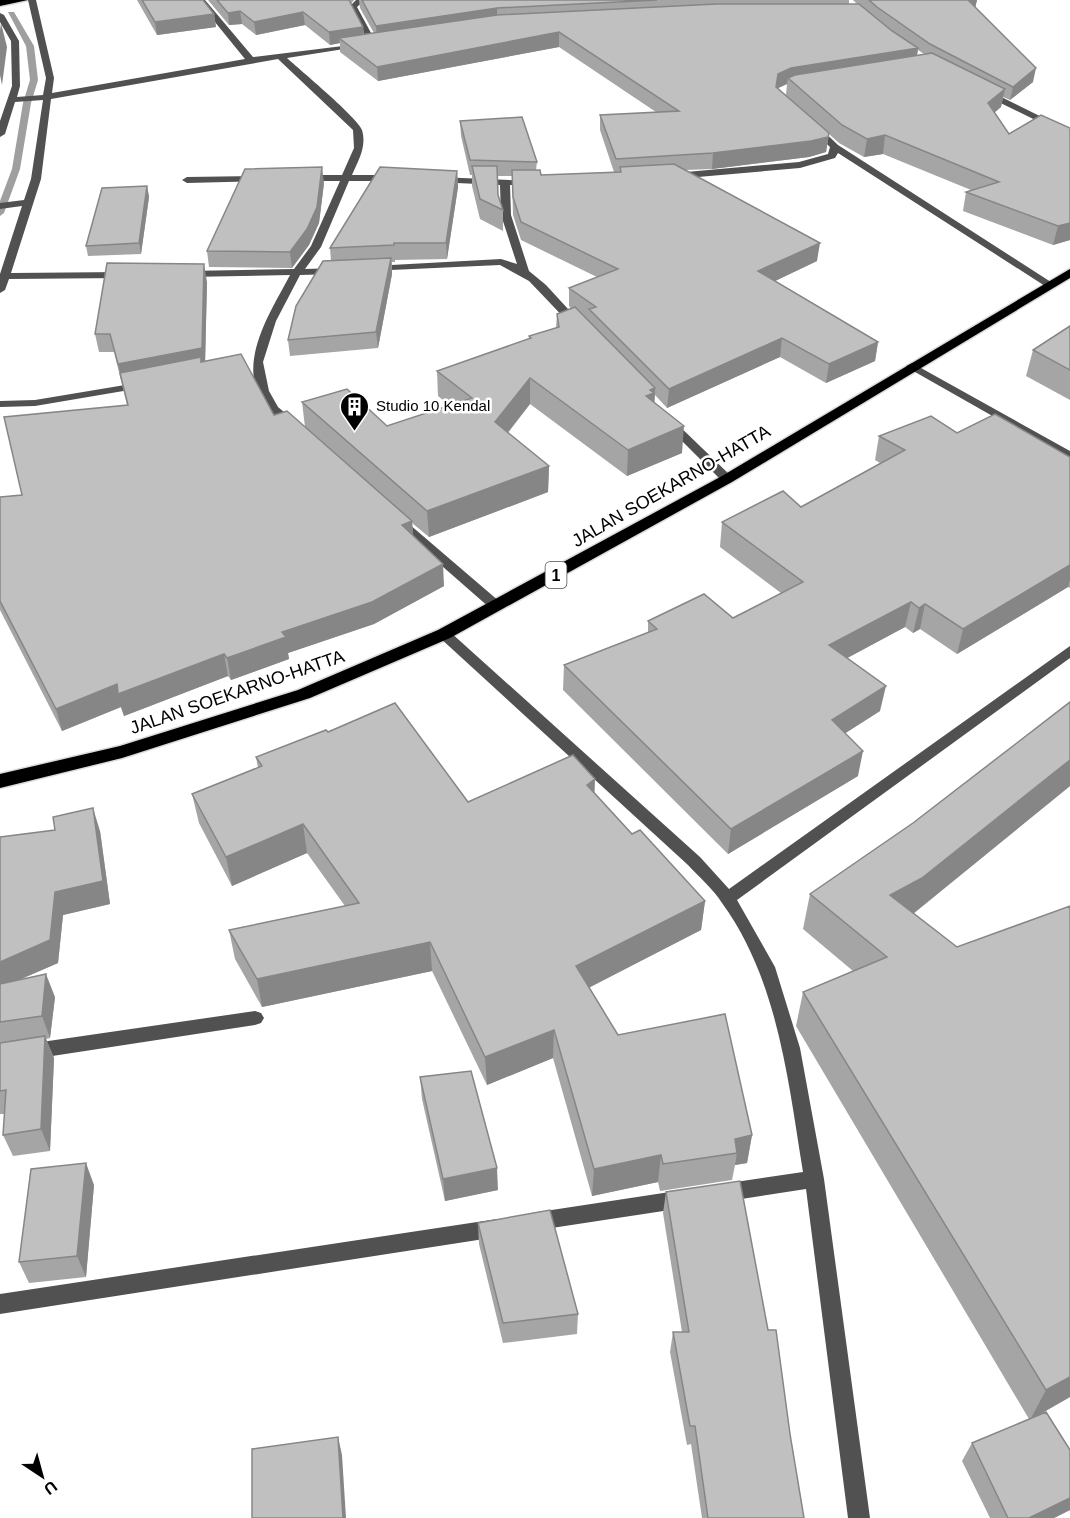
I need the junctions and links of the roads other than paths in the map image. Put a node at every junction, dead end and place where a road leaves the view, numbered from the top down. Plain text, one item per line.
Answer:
1 (32, 0) edge
2 (201, 0) edge
3 (361, 0) edge
4 (19, 1) edge
5 (0, 3) edge
6 (0, 15) edge
7 (385, 43) edge
8 (374, 44) junction
9 (280, 56) junction
10 (250, 60) junction
11 (974, 86) edge
12 (47, 97) junction
13 (16, 100) junction
14 (806, 120) edge
15 (0, 134) edge
16 (1070, 134) edge
17 (835, 147) junction
18 (346, 177) junction
19 (667, 177) edge
20 (267, 178) edge
21 (289, 178) edge
22 (404, 179) edge
23 (427, 179) edge
24 (187, 180) dead end
25 (505, 182) junction
26 (537, 183) edge
27 (28, 202) junction
28 (0, 206) edge
29 (524, 271) junction
30 (296, 273) junction
31 (1070, 273) edge
32 (176, 274) edge
33 (140, 275) edge
34 (4, 276) junction
35 (1049, 284) junction
36 (0, 290) edge
37 (581, 329) edge
38 (912, 366) junction
39 (156, 382) edge
40 (0, 404) edge
41 (658, 410) edge
42 (305, 438) edge
43 (1070, 456) edge
44 (727, 478) junction
45 (389, 513) edge
46 (495, 605) junction
47 (444, 634) junction
48 (1070, 651) edge
49 (0, 781) edge
50 (728, 898) junction
51 (255, 1018) dead end
52 (0, 1056) edge
53 (814, 1179) junction
54 (0, 1304) edge
55 (859, 1518) edge

1 - 12 street
2 - 10 street
3 - 8 street
4 - 5 highway
6 - 13 street
7 - 8 street
8 - 9 street
9 - 10 street
9 - 18 street
10 - 12 street
11 - 16 street
12 - 13 street
12 - 27 street
13 - 15 street
14 - 17 street
17 - 19 street
17 - 35 street
18 - 21 street
18 - 22 street
18 - 30 street
20 - 24 street
23 - 25 street
25 - 26 street
25 - 29 street
27 - 28 street
27 - 34 street
29 - 30 street
29 - 37 street
30 - 32 street
30 - 42 street
31 - 35 highway, JALAN SOEKARNO-HATTA / 1
33 - 34 street
34 - 36 street
35 - 38 highway, JALAN SOEKARNO-HATTA / 1
38 - 43 street
38 - 44 highway, JALAN SOEKARNO-HATTA / 1
39 - 40 street
41 - 44 street
44 - 46 highway, JALAN SOEKARNO-HATTA / 1
45 - 46 street
46 - 47 highway, JALAN SOEKARNO-HATTA / 1
47 - 49 highway, JALAN SOEKARNO-HATTA / 1
47 - 50 street
48 - 50 street
50 - 53 street
51 - 52 street
53 - 54 street
53 - 55 street

